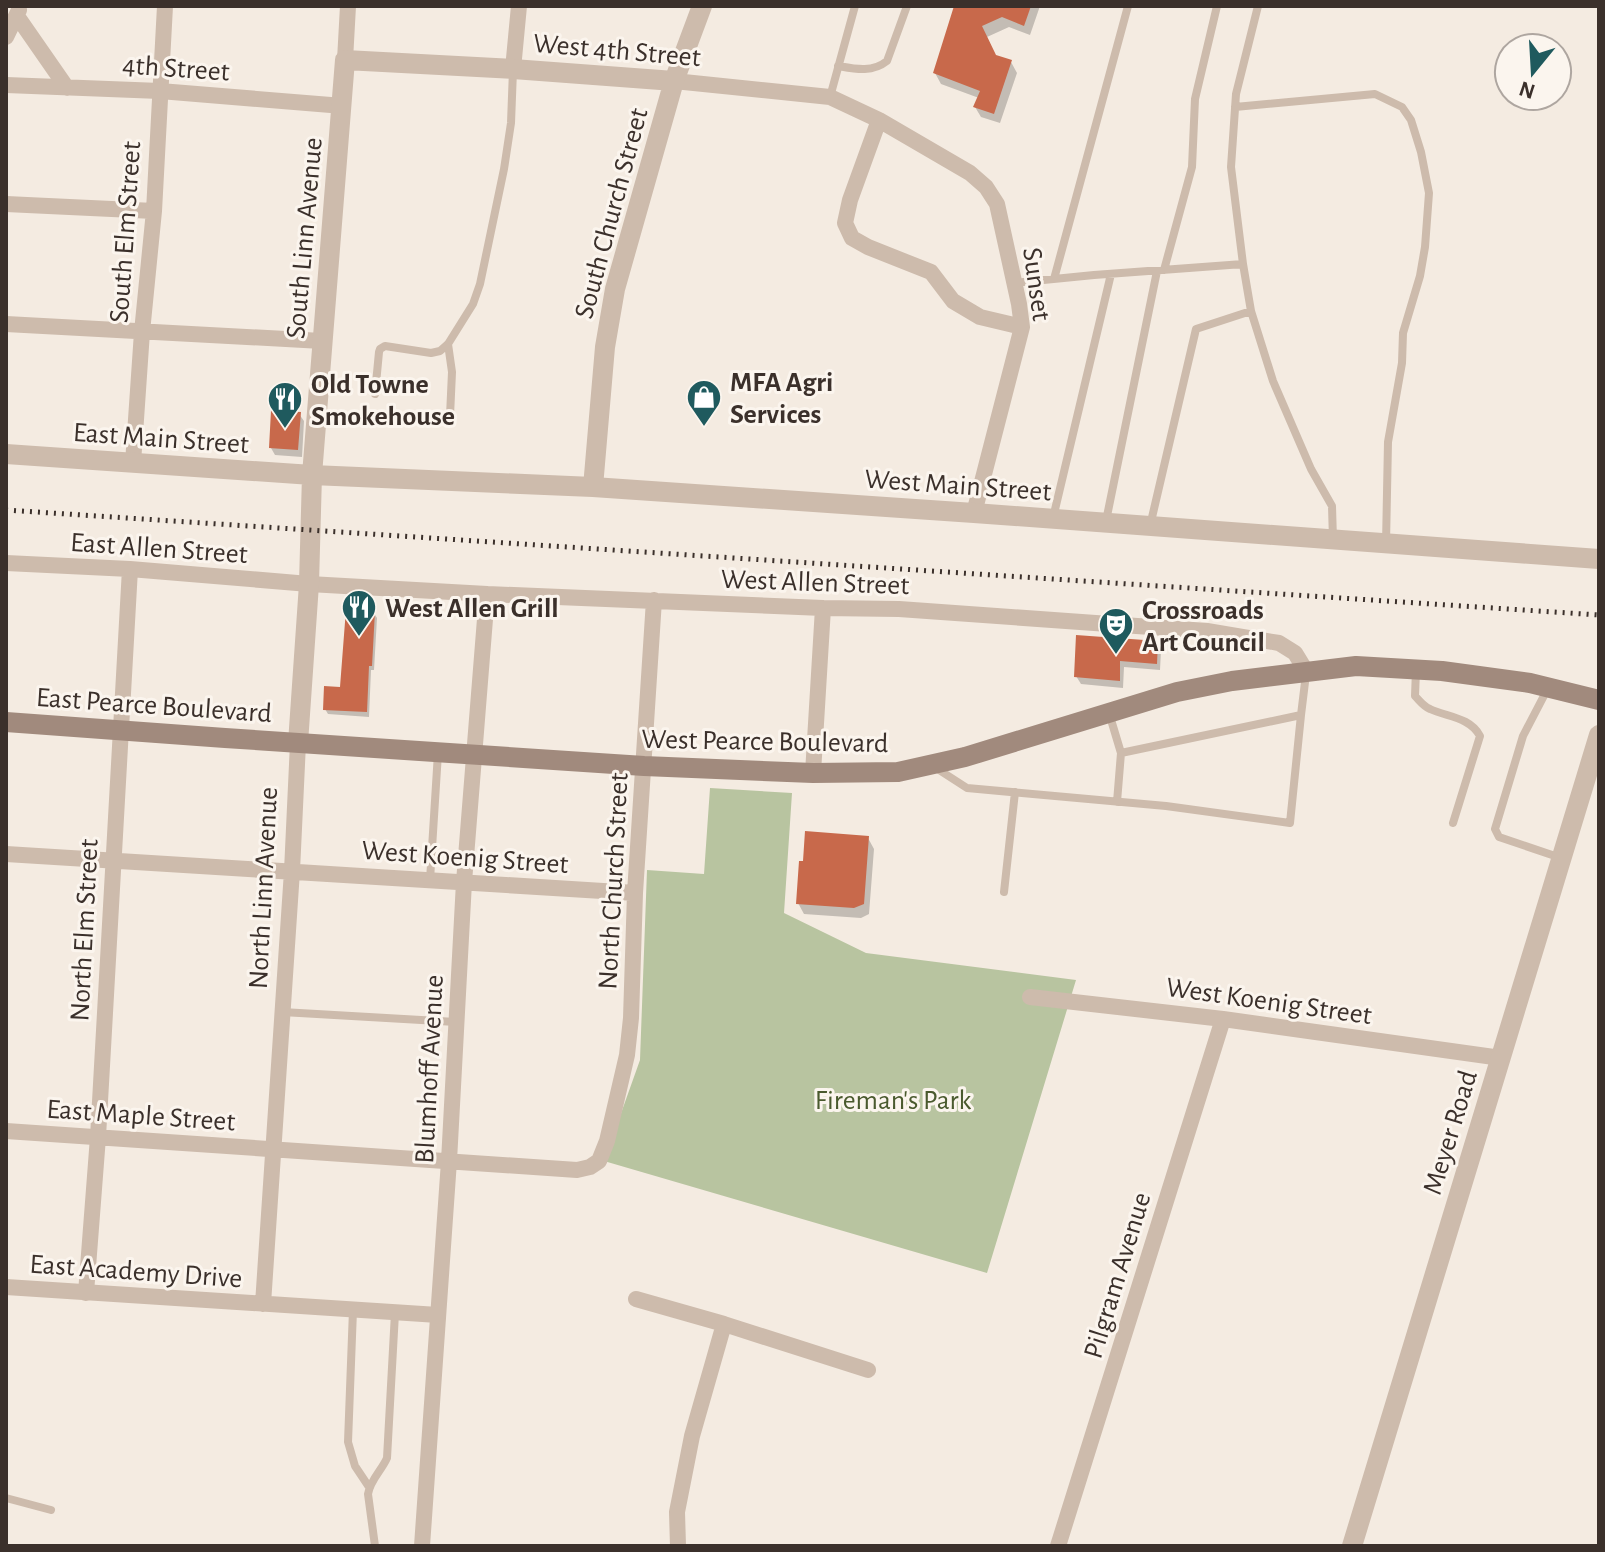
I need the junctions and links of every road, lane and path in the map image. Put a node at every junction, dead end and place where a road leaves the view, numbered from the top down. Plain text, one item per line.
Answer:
1 (165, 6) edge
2 (348, 6) edge
3 (519, 6) edge
4 (702, 6) edge
5 (855, 6) edge
6 (907, 6) edge
7 (1128, 6) edge
8 (1217, 6) edge
9 (1258, 6) edge
10 (19, 11) edge
11 (6, 37) edge
12 (345, 60) junction
13 (838, 66) junction
14 (513, 69) junction
15 (674, 81) junction
16 (6, 85) edge
17 (67, 88) junction
18 (160, 91) junction
19 (830, 97) junction
20 (343, 106) junction
21 (1235, 107) junction
22 (879, 120) junction
23 (6, 204) edge
24 (154, 211) junction
25 (1243, 264) junction
26 (1160, 270) junction
27 (1111, 274) junction
28 (1054, 279) junction
29 (1014, 283) junction
30 (1251, 311) junction
31 (6, 324) edge
32 (1022, 327) junction
33 (142, 332) junction
34 (322, 341) junction
35 (448, 344) junction
36 (375, 394) dead end
37 (450, 416) dead end
38 (6, 454) edge
39 (133, 463) junction
40 (312, 475) junction
41 (593, 487) junction
42 (974, 513) junction
43 (1053, 519) junction
44 (1105, 524) junction
45 (1150, 527) junction
46 (1333, 540) junction
47 (1386, 545) junction
48 (1599, 559) edge
49 (6, 563) edge
50 (130, 569) junction
51 (309, 584) junction
52 (487, 594) junction
53 (654, 600) junction
54 (823, 608) junction
55 (1416, 670) junction
56 (1306, 671) junction
57 (1548, 688) junction
58 (1599, 700) edge
59 (1109, 713) junction
60 (1301, 715) junction
61 (6, 722) edge
62 (122, 730) junction
63 (1599, 735) edge
64 (298, 743) junction
65 (438, 751) junction
66 (1121, 753) junction
67 (474, 754) junction
68 (931, 764) junction
69 (644, 766) junction
70 (813, 773) junction
71 (1015, 792) junction
72 (1117, 802) junction
73 (1453, 823) dead end
74 (6, 854) edge
75 (1561, 858) junction
76 (113, 861) junction
77 (292, 871) junction
78 (430, 880) junction
79 (464, 882) junction
80 (1004, 892) dead end
81 (635, 893) junction
82 (1030, 997) dead end
83 (282, 1012) junction
84 (1223, 1019) junction
85 (457, 1022) junction
86 (1501, 1058) junction
87 (6, 1131) edge
88 (98, 1137) junction
89 (273, 1148) junction
90 (449, 1161) junction
91 (599, 1161) joint
92 (6, 1287) edge
93 (86, 1293) junction
94 (636, 1299) dead end
95 (263, 1304) junction
96 (353, 1310) junction
97 (395, 1312) junction
98 (438, 1315) junction
99 (724, 1324) junction
100 (868, 1370) dead end
101 (369, 1487) junction
102 (6, 1498) edge
103 (51, 1510) dead end
104 (375, 1546) edge
105 (422, 1546) edge
106 (678, 1546) edge
107 (1058, 1546) edge
108 (1352, 1546) edge

1 - 18 street, South Elm Street
2 - 12 street, South Linn Avenue
3 - 14 street
4 - 15 street, South Church Street
5 - 13 lane
6 - 13 lane
7 - 28 lane
8 - 26 lane
9 - 21 lane
10 - 11 street
10 - 17 street
12 - 14 street, West 4th Street
12 - 20 street, South Linn Avenue
13 - 19 lane
14 - 15 street, West 4th Street
14 - 35 lane
15 - 19 street, West 4th Street
15 - 41 street, South Church Street
16 - 17 street, 4th Street
17 - 18 street, 4th Street
18 - 20 street, 4th Street
18 - 24 street, South Elm Street
19 - 22 street, West 4th Street
20 - 34 street, South Linn Avenue
21 - 25 lane
21 - 47 lane
22 - 29 street, Sunset
22 - 32 street
23 - 24 street
24 - 33 street, South Elm Street
25 - 26 lane
25 - 30 lane
26 - 27 lane
26 - 44 lane
27 - 28 lane
27 - 43 lane
28 - 29 lane
29 - 32 street, Sunset
30 - 45 lane
30 - 46 lane
31 - 33 street
32 - 42 street, Sunset
33 - 34 street
33 - 39 street, South Elm Street
34 - 40 street, South Linn Avenue
35 - 36 lane
35 - 37 lane
38 - 39 street, East Main Street
39 - 40 street, East Main Street
40 - 41 street, West Main Street
40 - 51 street, North Linn Avenue
41 - 42 street, West Main Street
42 - 43 street, West Main Street
43 - 44 street, West Main Street
44 - 45 street, West Main Street
45 - 46 street, West Main Street
46 - 47 street, West Main Street
47 - 48 street, West Main Street
49 - 50 street, East Allen Street
50 - 51 street, East Allen Street
50 - 62 street, North Elm Street
51 - 52 street, West Allen Street
51 - 64 street, North Linn Avenue
52 - 53 street, West Allen Street
52 - 67 street, Blumhoff Avenue
53 - 54 street, West Allen Street
53 - 69 street, North Church Street
54 - 56 street, West Allen Street
54 - 70 street
55 - 56 main road, West Pearce Boulevard
55 - 57 main road, West Pearce Boulevard
55 - 73 lane
56 - 59 main road, West Pearce Boulevard
56 - 60 lane
57 - 58 main road, West Pearce Boulevard
57 - 75 lane
59 - 66 lane
59 - 68 main road, West Pearce Boulevard
60 - 66 lane
60 - 72 lane
61 - 62 main road, East Pearce Boulevard
62 - 64 main road, East Pearce Boulevard
62 - 76 street, North Elm Street
63 - 75 street, Meyer Road
64 - 65 main road, West Pearce Boulevard
64 - 77 street, North Linn Avenue
65 - 67 main road, West Pearce Boulevard
65 - 78 lane
66 - 72 lane
67 - 69 main road, West Pearce Boulevard
67 - 79 street, Blumhoff Avenue
68 - 70 main road, West Pearce Boulevard
68 - 71 lane
69 - 70 main road, West Pearce Boulevard
69 - 81 street, North Church Street
71 - 72 lane
71 - 80 lane
74 - 76 street, West Koenig Street
75 - 86 street, Meyer Road
76 - 77 street, West Koenig Street
76 - 88 street, North Elm Street
77 - 78 street, West Koenig Street
77 - 83 street, North Linn Avenue
78 - 79 street, West Koenig Street
79 - 81 street, West Koenig Street
79 - 85 street, Blumhoff Avenue
81 - 91 street, North Church Street
82 - 84 street, West Koenig Street
83 - 85 lane
83 - 89 street, North Linn Avenue
84 - 86 street, West Koenig Street
84 - 107 street, Pilgram Avenue
85 - 90 street, Blumhoff Avenue
86 - 108 street, Meyer Road
87 - 88 street, East Maple Street
88 - 89 street, East Maple Street
88 - 93 street, North Elm Street
89 - 90 street, East Maple Street
89 - 95 street, North Linn Avenue
90 - 91 street, East Maple Street
90 - 98 street, Blumhoff Avenue
92 - 93 street, East Academy Drive
93 - 95 street, East Academy Drive
94 - 99 street
95 - 96 street, East Academy Drive
96 - 97 street, East Academy Drive
96 - 101 lane
97 - 98 street, East Academy Drive
97 - 101 lane
98 - 105 street, Blumhoff Avenue
99 - 100 street
99 - 106 street
101 - 104 lane
102 - 103 lane

